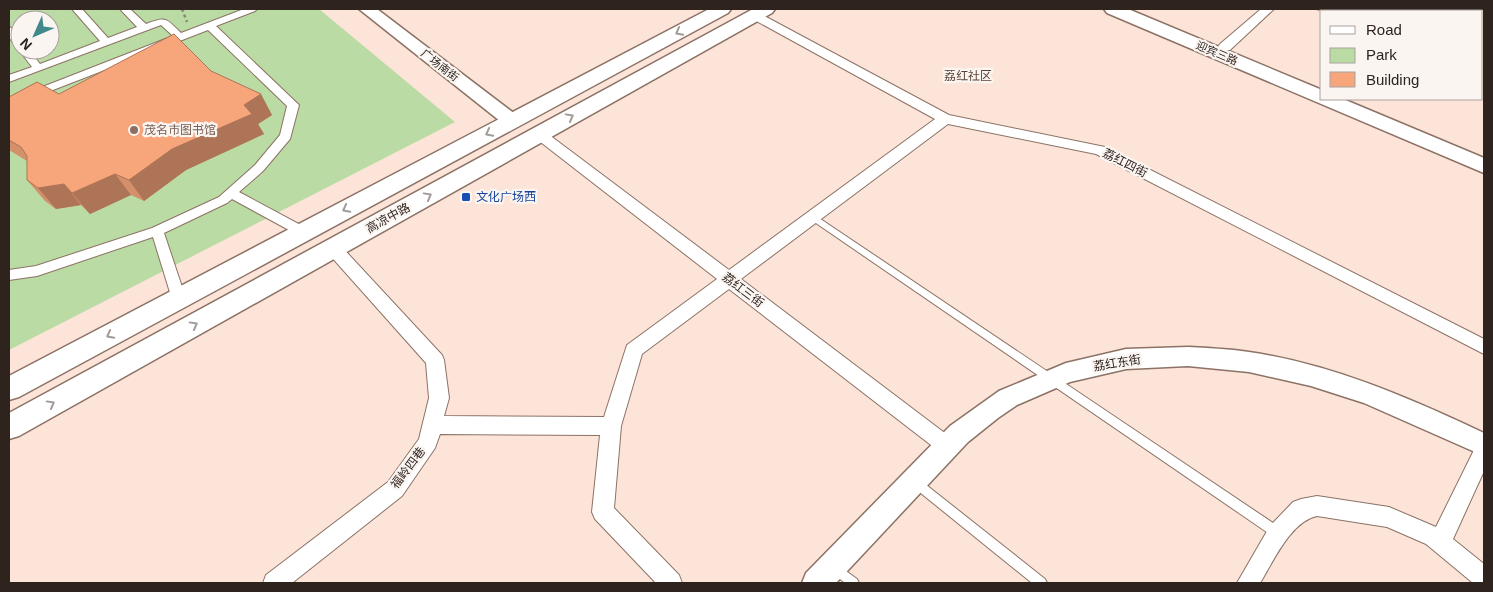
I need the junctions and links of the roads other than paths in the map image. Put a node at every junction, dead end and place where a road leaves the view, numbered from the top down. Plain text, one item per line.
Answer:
1 (77, 9) edge
2 (125, 9) edge
3 (252, 9) edge
4 (367, 9) edge
5 (722, 9) edge
6 (1113, 9) edge
7 (1134, 9) edge
8 (1268, 9) edge
9 (761, 12) edge
10 (209, 25) junction
11 (144, 28) junction
12 (179, 37) junction
13 (106, 42) junction
14 (1225, 47) junction
15 (32, 60) edge
16 (38, 68) junction
17 (9, 79) edge
18 (1320, 86) edge
19 (1320, 96) edge
20 (1328, 100) edge
21 (1351, 100) edge
22 (9, 104) edge
23 (945, 119) junction
24 (512, 121) junction
25 (539, 134) junction
26 (1484, 156) edge
27 (1484, 166) edge
28 (232, 193) junction
29 (813, 217) junction
30 (157, 231) junction
31 (303, 232) junction
32 (333, 248) junction
33 (9, 275) edge
34 (729, 280) junction
35 (179, 298) junction
36 (136, 321) junction
37 (154, 347) junction
38 (1484, 347) edge
39 (1051, 379) junction
40 (9, 389) edge
41 (433, 425) junction
42 (612, 426) junction
43 (9, 427) edge
44 (1484, 445) edge
45 (948, 446) junction
46 (1484, 450) edge
47 (914, 481) junction
48 (1278, 533) junction
49 (1440, 542) junction
50 (825, 574) edge
51 (1484, 578) edge
52 (274, 583) edge
53 (671, 583) edge
54 (853, 583) edge
55 (1041, 583) edge
56 (1248, 583) edge

1 - 13 street
2 - 11 street
3 - 10 street
4 - 24 street, 广场南街
5 -> 24 main road
6 - 19 main road, 迎宾三路
7 - 14 main road, 迎宾三路
8 - 14 street
9 - 23 street, 荔红四街
25 -> 9 main road, 高凉中路
10 - 12 street
10 - 28 street
11 - 12 street
11 - 13 street
12 - 22 street
13 - 16 street
14 - 18 main road, 迎宾三路
15 - 16 street
16 - 17 street
20 - 27 main road
21 - 26 main road
23 - 29 street
23 - 38 street, 荔红四街
24 -> 31 main road
32 -> 25 main road, 高凉中路
25 - 34 street, 荔红三街
28 - 30 street
28 - 31 street
29 - 34 street
29 - 39 lane
30 - 33 street
30 - 35 street
31 - 35 main road
37 -> 32 main road, 高凉中路
32 - 41 street, 福岭四巷
34 - 42 street
34 - 45 street, 荔红三街
35 - 36 main road
36 - 37 main road
36 -> 40 main road
43 -> 37 main road, 高凉中路
39 - 44 street, 荔红东街
39 - 45 street, 荔红东街
39 - 48 lane
41 - 42 street
41 - 52 street, 福岭四巷
42 - 53 street
45 - 47 street, 荔红东街
46 - 49 street
47 - 50 street, 荔红东街
47 - 55 lane
48 - 49 street
48 - 56 street
49 - 51 street
50 - 54 lane

